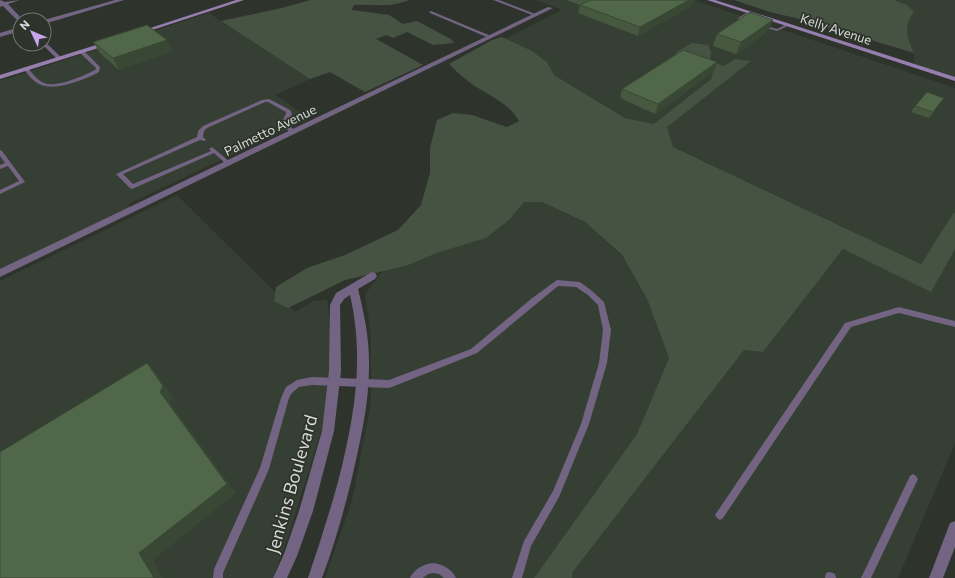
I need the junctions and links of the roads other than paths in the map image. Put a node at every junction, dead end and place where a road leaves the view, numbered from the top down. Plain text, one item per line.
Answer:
1 (17, 0) edge
2 (121, 0) edge
3 (242, 0) edge
4 (495, 0) edge
5 (710, 0) edge
6 (232, 1) edge
7 (1, 3) edge
8 (550, 8) dead end
9 (431, 12) dead end
10 (12, 13) edge
11 (749, 13) junction
12 (536, 15) junction
13 (52, 20) edge
14 (788, 25) junction
15 (12, 31) edge
16 (0, 35) edge
17 (133, 35) edge
18 (490, 37) junction
19 (119, 39) edge
20 (52, 51) edge
21 (82, 51) junction
22 (59, 58) junction
23 (26, 69) junction
24 (0, 77) edge
25 (955, 79) edge
26 (294, 132) junction
27 (0, 152) edge
28 (228, 163) junction
29 (9, 164) junction
30 (0, 167) edge
31 (0, 192) edge
32 (0, 273) edge
33 (372, 276) dead end
34 (353, 288) junction
35 (955, 324) edge
36 (334, 382) junction
37 (362, 383) junction
38 (913, 479) dead end
39 (720, 515) dead end
40 (955, 528) edge
41 (218, 578) edge
42 (280, 578) edge
43 (315, 578) edge
44 (415, 578) edge
45 (451, 578) edge
46 (517, 578) edge
47 (866, 578) edge
48 (936, 578) edge

1 - 7 street
2 - 13 street
3 - 6 main road
4 - 12 lane
5 - 11 main road, Kelly Avenue
6 - 17 main road
7 - 10 street
8 - 12 street, Palmetto Avenue
9 - 18 lane
11 - 14 main road, Kelly Avenue
11 - 14 lane
12 - 18 street, Palmetto Avenue
14 - 25 main road, Kelly Avenue
15 - 16 street
18 - 26 street, Palmetto Avenue
19 - 21 main road
20 - 22 street
21 - 22 main road
21 - 23 lane
22 - 23 main road
23 - 24 main road
26 - 28 street, Palmetto Avenue
26 - 28 lane
27 - 29 lane
28 - 32 street, Palmetto Avenue
29 - 30 lane
29 - 31 lane
33 - 34 street, Jenkins Boulevard
34 - 36 street, Jenkins Boulevard
34 - 37 street
35 - 39 lane
36 - 37 lane
36 - 41 lane
36 - 42 street, Jenkins Boulevard
37 - 43 street
37 - 46 lane
38 - 47 lane
40 - 48 street
44 - 45 lane

